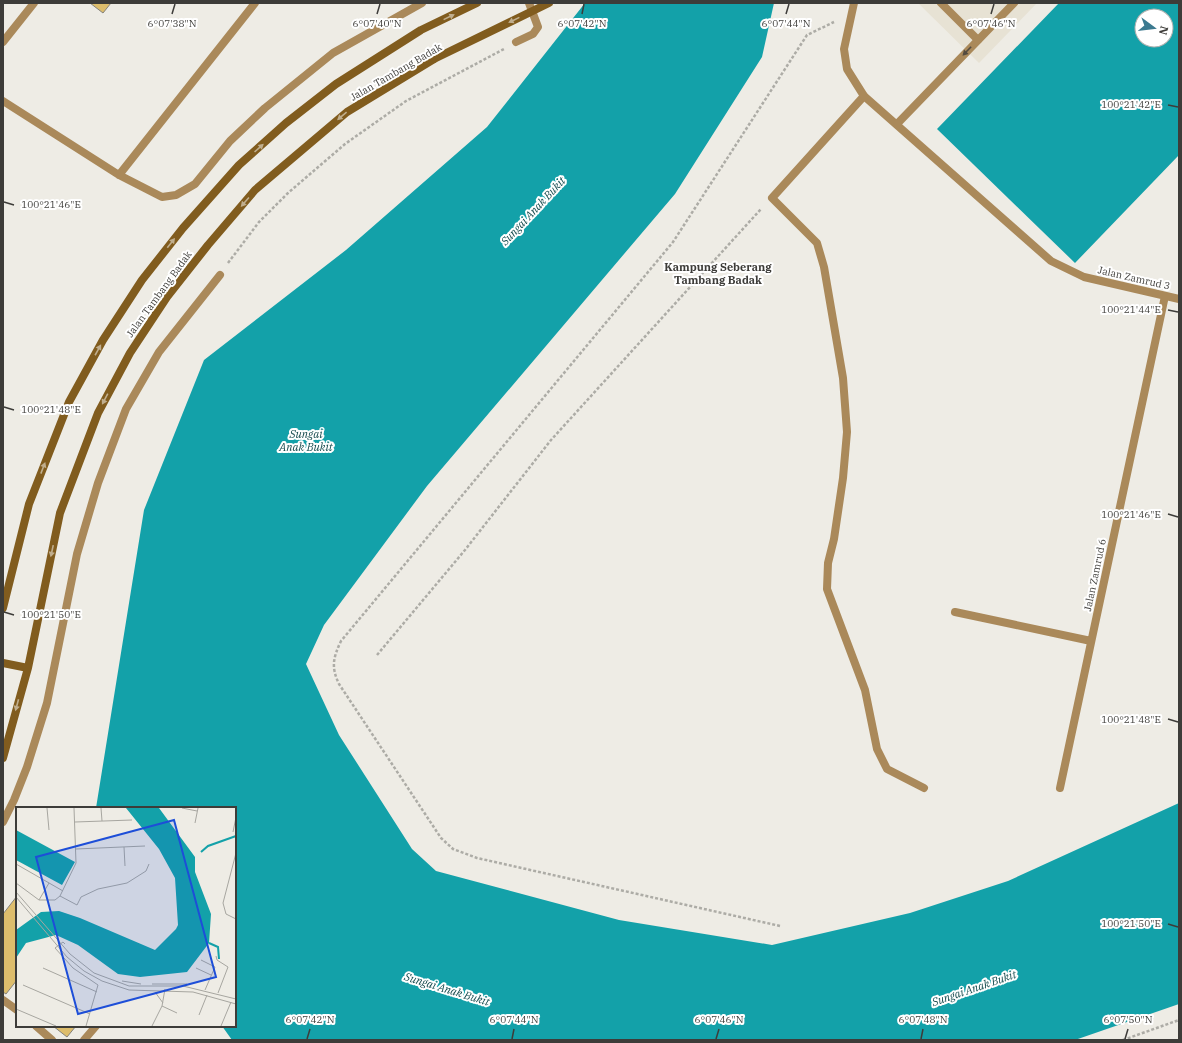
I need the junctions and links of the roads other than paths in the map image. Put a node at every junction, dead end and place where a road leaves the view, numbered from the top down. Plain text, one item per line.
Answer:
1 (34, 3) edge
2 (255, 3) edge
3 (422, 3) edge
4 (477, 3) edge
5 (529, 3) edge
6 (549, 3) edge
7 (854, 3) edge
8 (941, 3) edge
9 (1014, 3) edge
10 (978, 40) junction
11 (3, 42) edge
12 (516, 42) road end
13 (864, 96) junction
14 (3, 101) edge
15 (898, 124) junction
16 (119, 175) junction
17 (220, 275) road end
18 (1165, 296) junction
19 (1179, 299) edge
20 (12, 576) junction
21 (3, 588) edge
22 (3, 608) edge
23 (955, 612) dead end
24 (1091, 641) junction
25 (3, 663) edge
26 (28, 668) junction
27 (3, 758) edge
28 (924, 788) dead end
29 (1060, 788) dead end
30 (3, 822) edge
31 (3, 1000) edge
32 (16, 1009) edge
33 (37, 1027) edge
34 (95, 1027) edge
35 (52, 1040) edge
36 (84, 1040) edge

1 - 11 street
2 - 16 street
3 - 16 street
20 -> 4 main road, Jalan Tambang Badak
5 - 12 street
6 -> 26 main road, Jalan Tambang Badak, bridge
7 - 13 street, Jalan Zamrud 3
8 - 10 street
9 - 10 street
10 -> 15 street
13 - 15 street, Jalan Zamrud 3
13 - 28 street
14 - 16 street
15 - 18 street, Jalan Zamrud 3
17 - 30 street
18 - 19 street, Jalan Zamrud 3
18 - 24 street, Jalan Zamrud 6
20 - 21 main road
20 - 22 main road, Jalan Tambang Badak
23 - 24 street
24 - 29 street, Jalan Zamrud 6
25 - 26 main road
26 -> 27 main road, Jalan Tambang Badak
31 - 32 street
33 - 35 street
34 - 36 street

